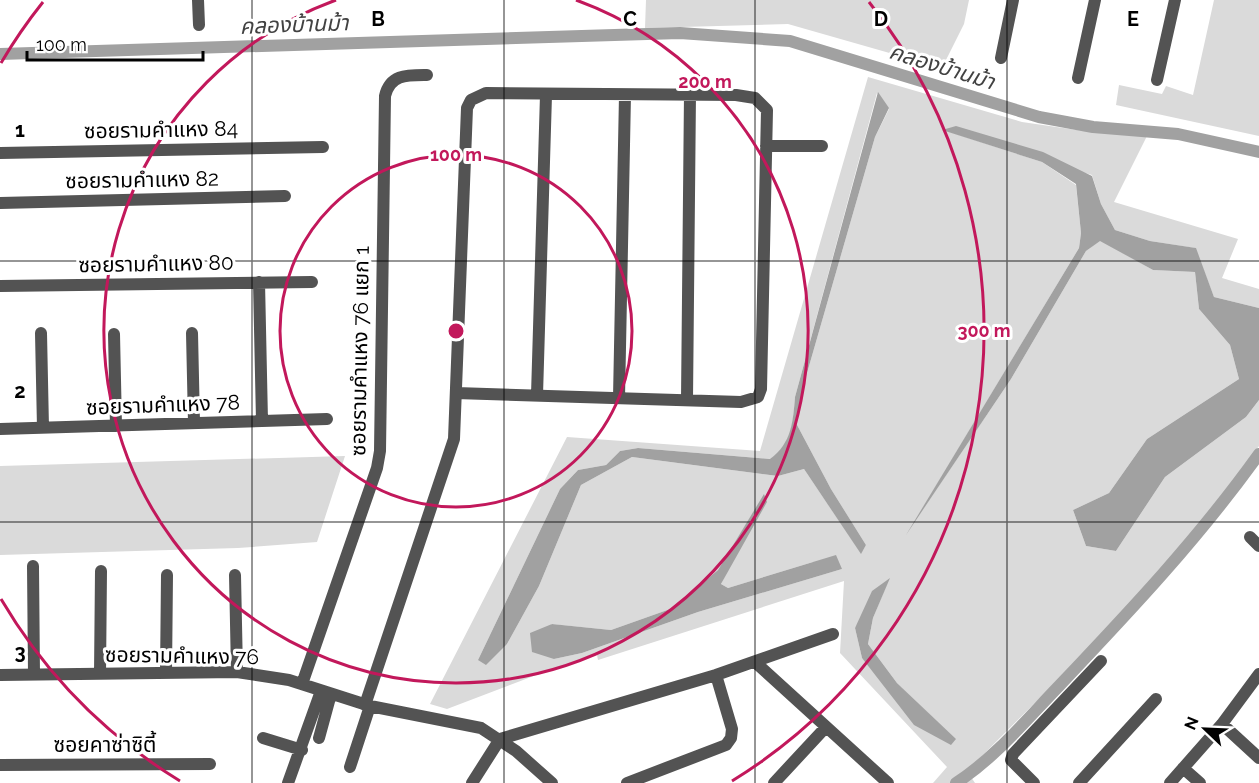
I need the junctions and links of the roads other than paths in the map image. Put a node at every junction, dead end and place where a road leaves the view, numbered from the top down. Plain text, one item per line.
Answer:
1 (198, 0) edge
2 (1013, 0) edge
3 (1095, 0) edge
4 (1174, 0) edge
5 (199, 25) dead end
6 (1001, 58) dead end
7 (427, 75) dead end
8 (1078, 78) dead end
9 (1157, 80) dead end
10 (690, 93) junction
11 (546, 95) junction
12 (625, 95) junction
13 (766, 146) junction
14 (822, 146) dead end
15 (323, 147) dead end
16 (0, 153) edge
17 (285, 196) dead end
18 (0, 203) edge
19 (259, 282) junction
20 (312, 282) dead end
21 (0, 286) edge
22 (41, 333) dead end
23 (192, 333) dead end
24 (114, 334) dead end
25 (456, 393) junction
26 (537, 395) junction
27 (619, 398) junction
28 (687, 400) junction
29 (327, 419) dead end
30 (262, 421) junction
31 (194, 423) junction
32 (116, 426) junction
33 (43, 428) junction
34 (0, 429) edge
35 (33, 566) dead end
36 (101, 571) dead end
37 (168, 574) dead end
38 (235, 575) dead end
39 (833, 634) dead end
40 (1101, 661) dead end
41 (755, 662) junction
42 (237, 672) junction
43 (100, 674) junction
44 (166, 674) junction
45 (0, 675) edge
46 (34, 675) junction
47 (716, 675) junction
48 (1259, 675) edge
49 (302, 684) junction
50 (326, 692) junction
51 (1156, 699) dead end
52 (368, 706) junction
53 (1222, 724) junction
54 (826, 727) junction
55 (263, 738) dead end
56 (319, 738) dead end
57 (500, 739) junction
58 (302, 750) junction
59 (1259, 758) edge
60 (210, 764) dead end
61 (0, 765) edge
62 (350, 767) dead end
63 (1184, 768) junction
64 (879, 780) edge
65 (288, 783) edge
66 (472, 783) edge
67 (552, 783) edge
68 (627, 783) edge
69 (774, 783) edge
70 (1034, 783) edge
71 (1079, 783) edge
72 (1170, 783) edge
73 (1200, 783) edge

1 - 5 street
2 - 6 street
3 - 8 street
4 - 9 street
7 - 49 street, ซอยรามคำแหง 76 แยก 1
10 - 12 street
10 - 13 street
10 - 28 street
11 - 12 street
11 - 25 street
11 - 26 street
12 - 27 street
13 - 14 street
13 - 28 street
15 - 16 street, ซอยรามคำแหง 84
17 - 18 street, ซอยรามคำแหง 82
19 - 20 street, ซอยรามคำแหง 80
19 - 21 street, ซอยรามคำแหง 80
19 - 30 street
22 - 33 street
23 - 31 street
24 - 32 street
25 - 26 street
25 - 52 street
26 - 27 street
27 - 28 street
29 - 30 street, ซอยรามคำแหง 78
30 - 31 street, ซอยรามคำแหง 78
31 - 32 street, ซอยรามคำแหง 78
32 - 33 street, ซอยรามคำแหง 78
33 - 34 street, ซอยรามคำแหง 78
35 - 46 street
36 - 43 street
37 - 44 street
38 - 42 street
39 - 41 street
40 - 70 street
41 - 47 street
41 - 54 street
42 - 44 street, ซอยรามคำแหง 76
42 - 49 street, ซอยรามคำแหง 76
43 - 44 street, ซอยรามคำแหง 76
43 - 46 street, ซอยรามคำแหง 76
45 - 46 street, ซอยรามคำแหง 76
47 - 57 street
47 - 68 street
48 - 53 street
49 - 50 street, ซอยรามคำแหง 76
50 - 52 street, ซอยรามคำแหง 76
50 - 56 street
50 - 58 street
51 - 71 street
52 - 57 street, ซอยรามคำแหง 76
52 - 62 street
53 - 59 street
53 - 63 street
54 - 64 street
54 - 69 street
55 - 58 street
57 - 66 street
57 - 67 street, ซอยรามคำแหง 76
58 - 65 street
60 - 61 street, ซอยคาซ่าซิตี้
63 - 72 street
63 - 73 street

